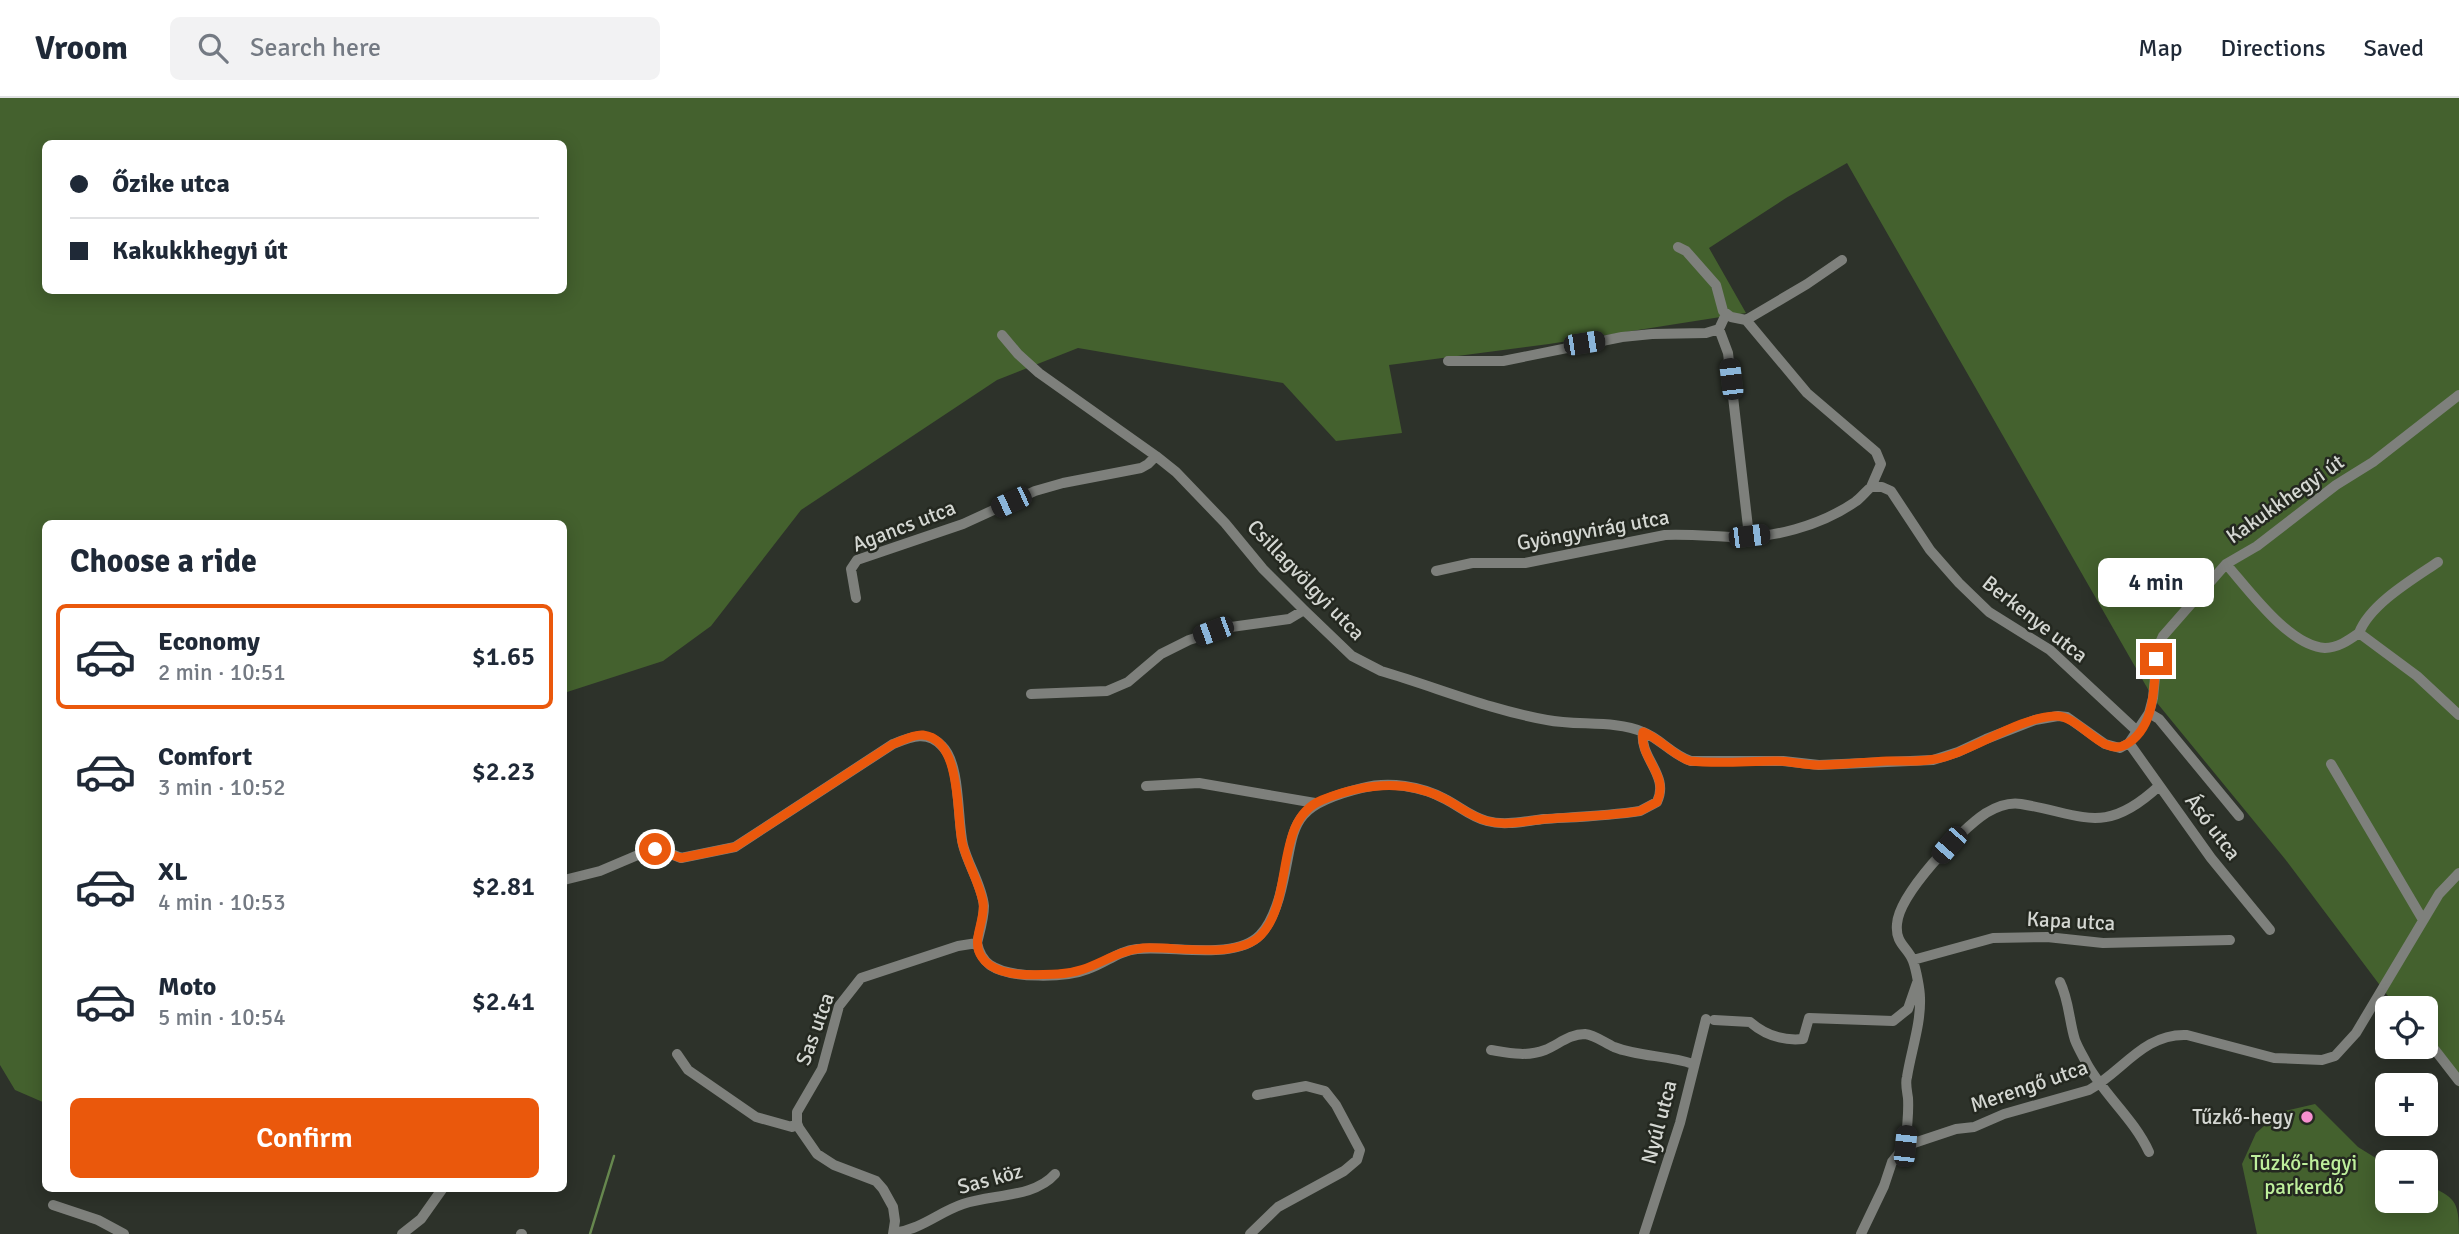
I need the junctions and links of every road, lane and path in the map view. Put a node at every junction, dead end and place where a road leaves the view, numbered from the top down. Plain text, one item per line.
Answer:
1 (1678, 247) dead end
2 (1842, 260) dead end
3 (1726, 314) junction
4 (1746, 320) junction
5 (1719, 329) junction
6 (1002, 335) dead end
7 (1448, 361) dead end
8 (2459, 395) edge
9 (1156, 456) junction
10 (1871, 487) junction
11 (1749, 536) junction
12 (2438, 562) dead end
13 (2226, 564) junction
14 (1436, 571) dead end
15 (856, 598) dead end
16 (1304, 610) junction
17 (2359, 633) junction
18 (1031, 694) dead end
19 (2149, 713) junction
20 (2459, 715) edge
21 (1643, 732) junction
22 (2138, 733) junction
23 (2129, 743) junction
24 (2331, 764) dead end
25 (1146, 786) dead end
26 (2159, 786) junction
27 (1315, 803) junction
28 (2239, 816) dead end
29 (2459, 873) edge
30 (567, 879) edge
31 (2423, 920) junction
32 (2270, 930) dead end
33 (2230, 940) dead end
34 (977, 943) junction
35 (1913, 960) junction
36 (2060, 982) dead end
37 (1917, 983) junction
38 (1491, 1050) dead end
39 (677, 1054) dead end
40 (2438, 1054) edge
41 (1693, 1064) junction
42 (2459, 1081) edge
43 (2099, 1084) junction
44 (1257, 1095) dead end
45 (797, 1123) junction
46 (1905, 1146) junction
47 (2149, 1152) dead end
48 (1055, 1174) dead end
49 (440, 1192) edge
50 (54, 1206) dead end
51 (893, 1233) edge
52 (124, 1234) edge
53 (402, 1234) edge
54 (1250, 1234) edge
55 (1644, 1234) edge
56 (1862, 1234) edge

1 - 3 street
2 - 4 street
3 - 4 street
3 - 5 street
4 - 10 street
5 - 7 street
5 - 11 street
6 - 9 street, Csillagvölgyi utca
8 - 13 street, Kakukkhegyi út
9 - 15 street, Agancs utca
9 - 16 street, Csillagvölgyi utca
10 - 11 street, Gyöngyvirág utca
10 - 22 street, Berkenye utca
11 - 14 street, Gyöngyvirág utca
12 - 17 street
13 - 17 street
13 - 19 street, Kakukkhegyi út
16 - 18 street
16 - 21 street, Csillagvölgyi utca
17 - 20 street
19 - 22 street, Kakukkhegyi út
19 - 28 street
21 - 23 street
21 - 27 street
22 - 23 street, Kakukkhegyi út
23 - 26 street, Ásó utca
24 - 31 street
25 - 27 street
26 - 32 street, Ásó utca
26 - 35 street
27 - 34 street
29 - 31 street, Merengő utca
30 - 34 street
31 - 43 street, Merengő utca
33 - 35 street, Kapa utca
34 - 45 street, Sas utca
35 - 37 street
36 - 43 street
37 - 41 street, Nyúl utca
37 - 46 street
38 - 41 street
39 - 45 street
40 - 42 street
41 - 55 street, Nyúl utca
43 - 46 street, Merengő utca
43 - 47 street
44 - 54 street
45 - 51 street
46 - 56 street
48 - 51 street, Sas köz
49 - 53 street
50 - 52 street

